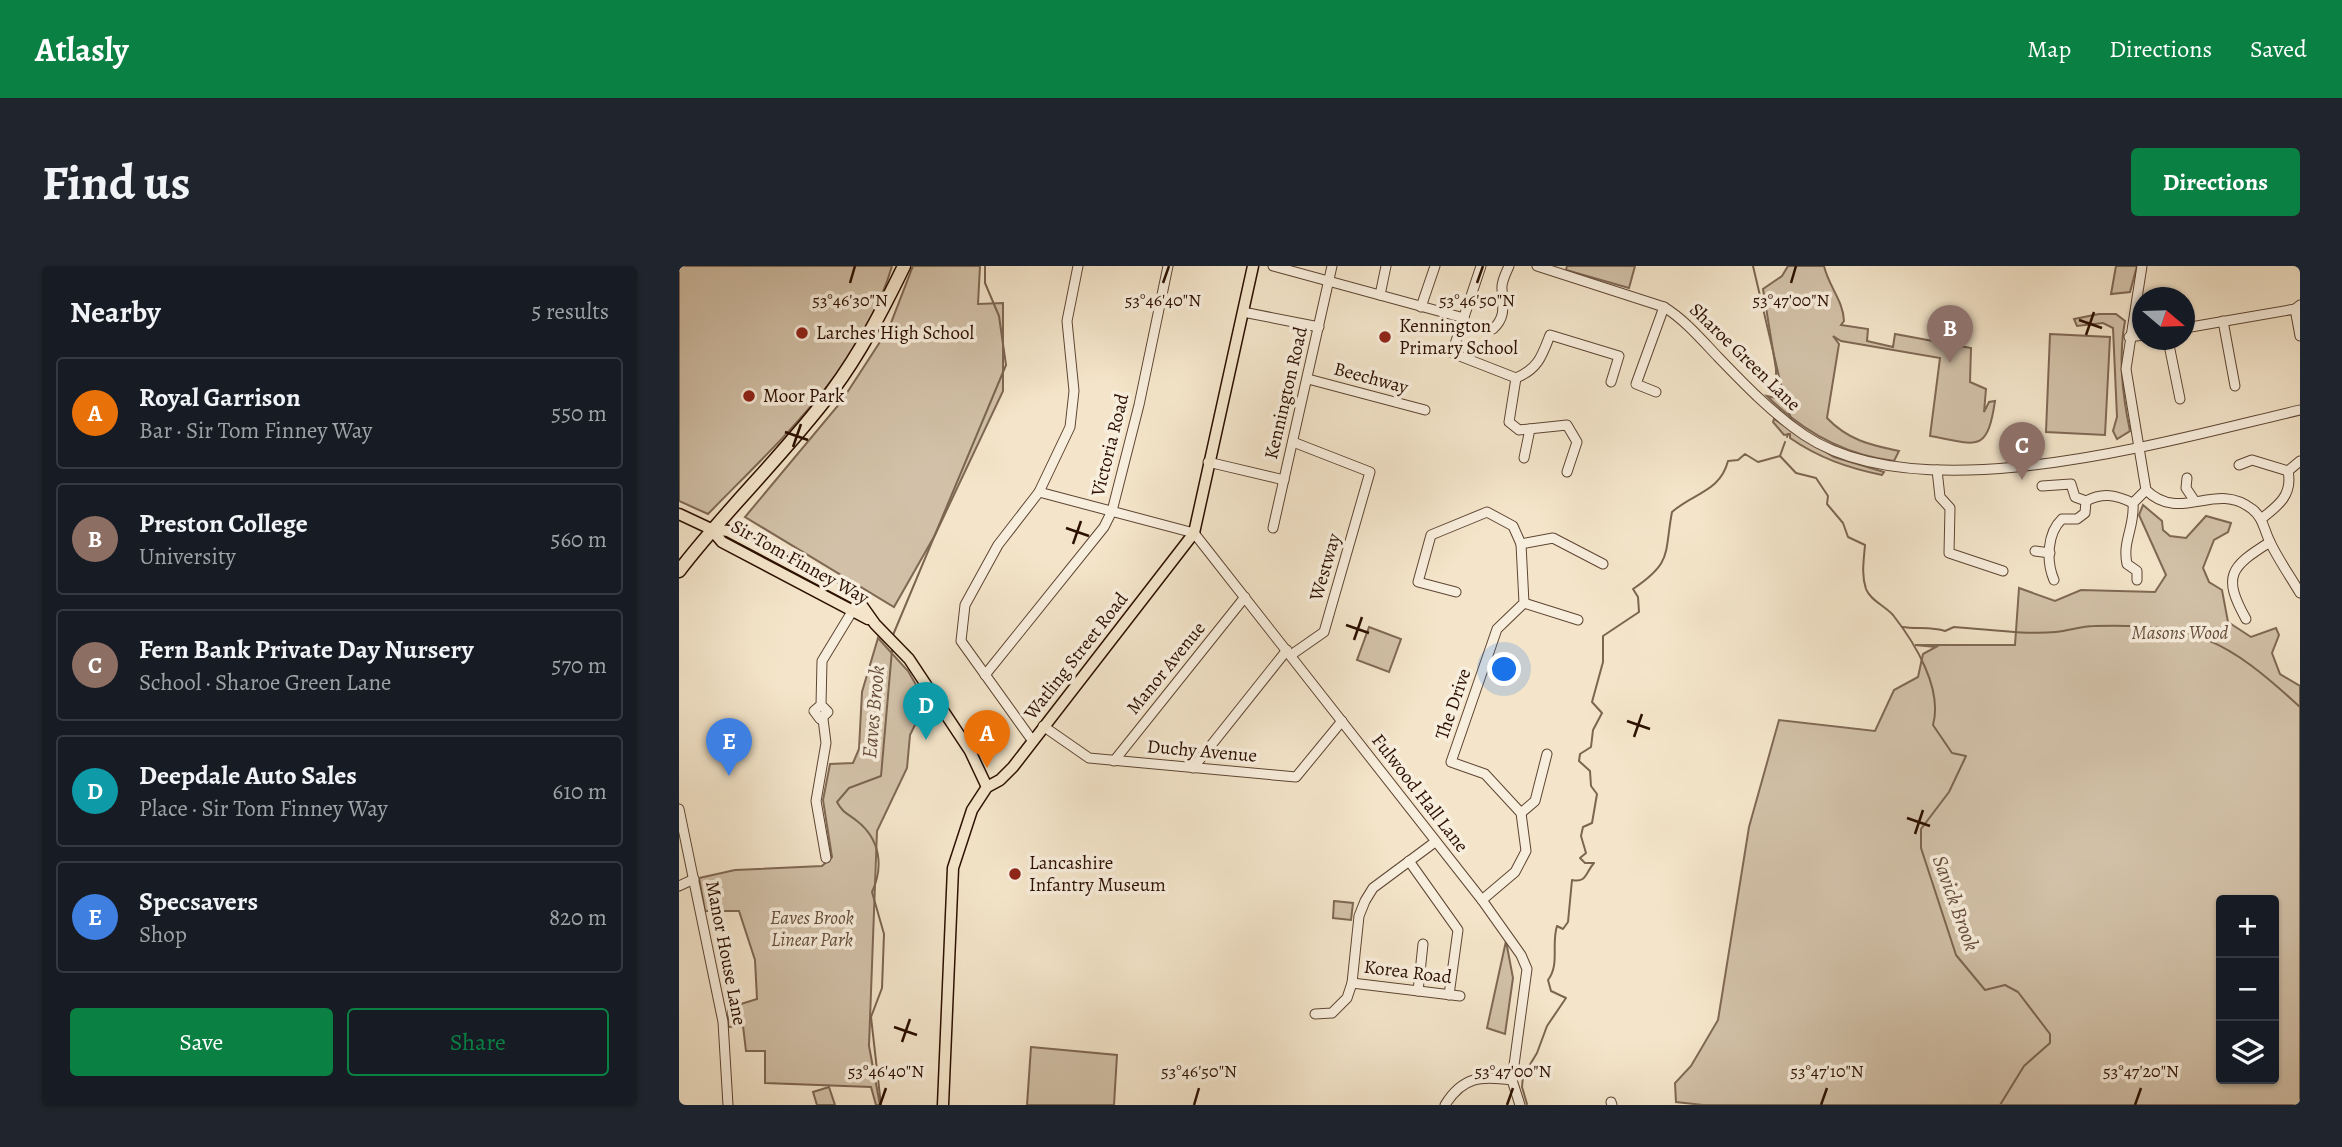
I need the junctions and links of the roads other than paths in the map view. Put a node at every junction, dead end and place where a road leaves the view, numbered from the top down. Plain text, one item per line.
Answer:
1 (904, 266) edge
2 (1078, 266) edge
3 (1168, 266) edge
4 (1253, 266) edge
5 (1273, 266) edge
6 (1332, 266) edge
7 (1386, 266) edge
8 (1435, 266) edge
9 (1482, 266) edge
10 (1509, 266) edge
11 (1537, 266) edge
12 (2142, 266) edge
13 (1329, 280) junction
14 (1380, 295) junction
15 (1421, 306) junction
16 (1664, 307) junction
17 (2298, 307) edge
18 (1243, 312) junction
19 (1464, 318) junction
20 (2223, 321) junction
21 (2195, 326) edge
22 (1319, 327) junction
23 (1493, 329) dead end
24 (2300, 336) edge
25 (2129, 337) junction
26 (2132, 337) edge
27 (2170, 350) edge
28 (1516, 378) junction
29 (1308, 379) junction
30 (1611, 382) dead end
31 (2235, 386) dead end
32 (1655, 392) dead end
33 (2180, 399) dead end
34 (1426, 410) dead end
35 (2300, 410) edge
36 (1530, 429) junction
37 (1293, 442) junction
38 (2139, 447) junction
39 (1524, 458) dead end
40 (2300, 461) edge
41 (1208, 462) junction
42 (2239, 465) dead end
43 (1937, 470) junction
44 (2288, 471) junction
45 (1567, 472) dead end
46 (2187, 478) dead end
47 (1284, 480) junction
48 (2042, 485) dead end
49 (2146, 490) junction
50 (1039, 492) junction
51 (2194, 500) junction
52 (2086, 501) junction
53 (2133, 503) junction
54 (1112, 511) junction
55 (679, 514) edge
56 (2261, 519) junction
57 (1273, 528) dead end
58 (711, 529) junction
59 (1194, 533) junction
60 (2270, 542) junction
61 (1521, 544) junction
62 (2035, 551) dead end
63 (2050, 553) junction
64 (1603, 564) dead end
65 (679, 571) edge
66 (2003, 571) dead end
67 (2054, 580) dead end
68 (2137, 580) dead end
69 (1456, 592) dead end
70 (2300, 593) edge
71 (1245, 597) junction
72 (1524, 603) junction
73 (857, 605) junction
74 (2246, 619) dead end
75 (1578, 620) dead end
76 (1289, 653) junction
77 (985, 675) junction
78 (1342, 721) junction
79 (1043, 726) junction
80 (1032, 740) junction
81 (1547, 754) dead end
82 (1114, 761) junction
83 (1193, 768) junction
84 (987, 788) junction
85 (1521, 813) junction
86 (679, 814) edge
87 (1435, 842) junction
88 (826, 858) dead end
89 (1409, 861) junction
90 (694, 879) junction
91 (679, 886) edge
92 (1482, 900) junction
93 (1423, 943) dead end
94 (1352, 983) junction
95 (1418, 991) junction
96 (1449, 995) junction
97 (1460, 996) dead end
98 (1315, 1014) dead end
99 (1512, 1080) junction
100 (728, 1105) edge
101 (943, 1105) edge
102 (1445, 1105) edge
103 (1520, 1105) edge

1 - 58 highway
2 - 50 street
3 - 54 street, Victoria Road
4 - 18 main road, Watling Street Road
5 - 13 street
6 - 13 street, Kennington Road
7 - 14 street
8 - 15 street
9 - 19 street
10 - 23 street
11 - 16 street, Sharoe Green Lane
12 - 25 street
13 - 14 street
13 - 22 street, Kennington Road
14 - 15 street
15 - 19 street
16 - 32 street
16 - 43 street, Sharoe Green Lane
17 - 20 street
17 - 24 street
18 - 22 street
18 - 41 main road, Watling Street Road
19 - 28 street
20 - 21 street
20 - 31 street
22 - 29 street, Kennington Road
25 - 26 street
25 - 38 street
27 - 33 street
28 - 30 street
28 - 36 street
29 - 34 street, Beechway
29 - 37 street, Kennington Road
35 - 38 street, Sharoe Green Lane
36 - 39 street
36 - 45 street
37 - 47 street, Kennington Road
37 - 76 street, Westway
38 - 43 street, Sharoe Green Lane
38 - 49 street
40 - 44 street
41 - 47 street
41 - 59 main road, Watling Street Road
42 - 44 street
43 - 66 street
44 - 56 street
46 - 51 street
47 - 57 street, Kennington Road
48 - 52 street
49 - 51 street
49 - 53 street
50 - 54 street
50 - 77 street
51 - 56 street
52 - 53 street
52 - 63 street
53 - 68 street
54 - 59 street
54 - 77 street, Victoria Road
55 - 58 main road, Sir Tom Finney Way
56 - 60 street
58 - 65 highway
58 - 73 main road, Sir Tom Finney Way
59 - 71 street, Fulwood Hall Lane
59 - 79 main road, Watling Street Road
60 - 70 street
60 - 74 street
61 - 64 street
61 - 69 street
61 - 72 street
62 - 63 street
63 - 67 street
71 - 76 street, Fulwood Hall Lane
71 - 82 street, Manor Avenue
72 - 75 street
72 - 85 street, The Drive
73 - 84 main road, Sir Tom Finney Way
73 - 88 street
76 - 78 street, Fulwood Hall Lane
76 - 83 street, Westway
77 - 80 street
78 - 83 street, Duchy Avenue
78 - 87 street, Fulwood Hall Lane
79 - 80 main road, Watling Street Road
79 - 82 street, Duchy Avenue
80 - 84 main road, Watling Street Road
81 - 85 street
82 - 83 street, Duchy Avenue
84 - 101 main road, Watling Street Road
85 - 92 street
86 - 90 street, Manor House Lane
87 - 89 street
87 - 92 street, Fulwood Hall Lane
89 - 94 street
89 - 96 street
90 - 91 street
90 - 100 street, Manor House Lane
92 - 99 street, Fulwood Hall Lane
93 - 95 street
94 - 95 street, Korea Road
94 - 98 street
95 - 96 street, Korea Road
96 - 97 street, Korea Road
99 - 102 street
99 - 103 street, Fulwood Hall Lane

